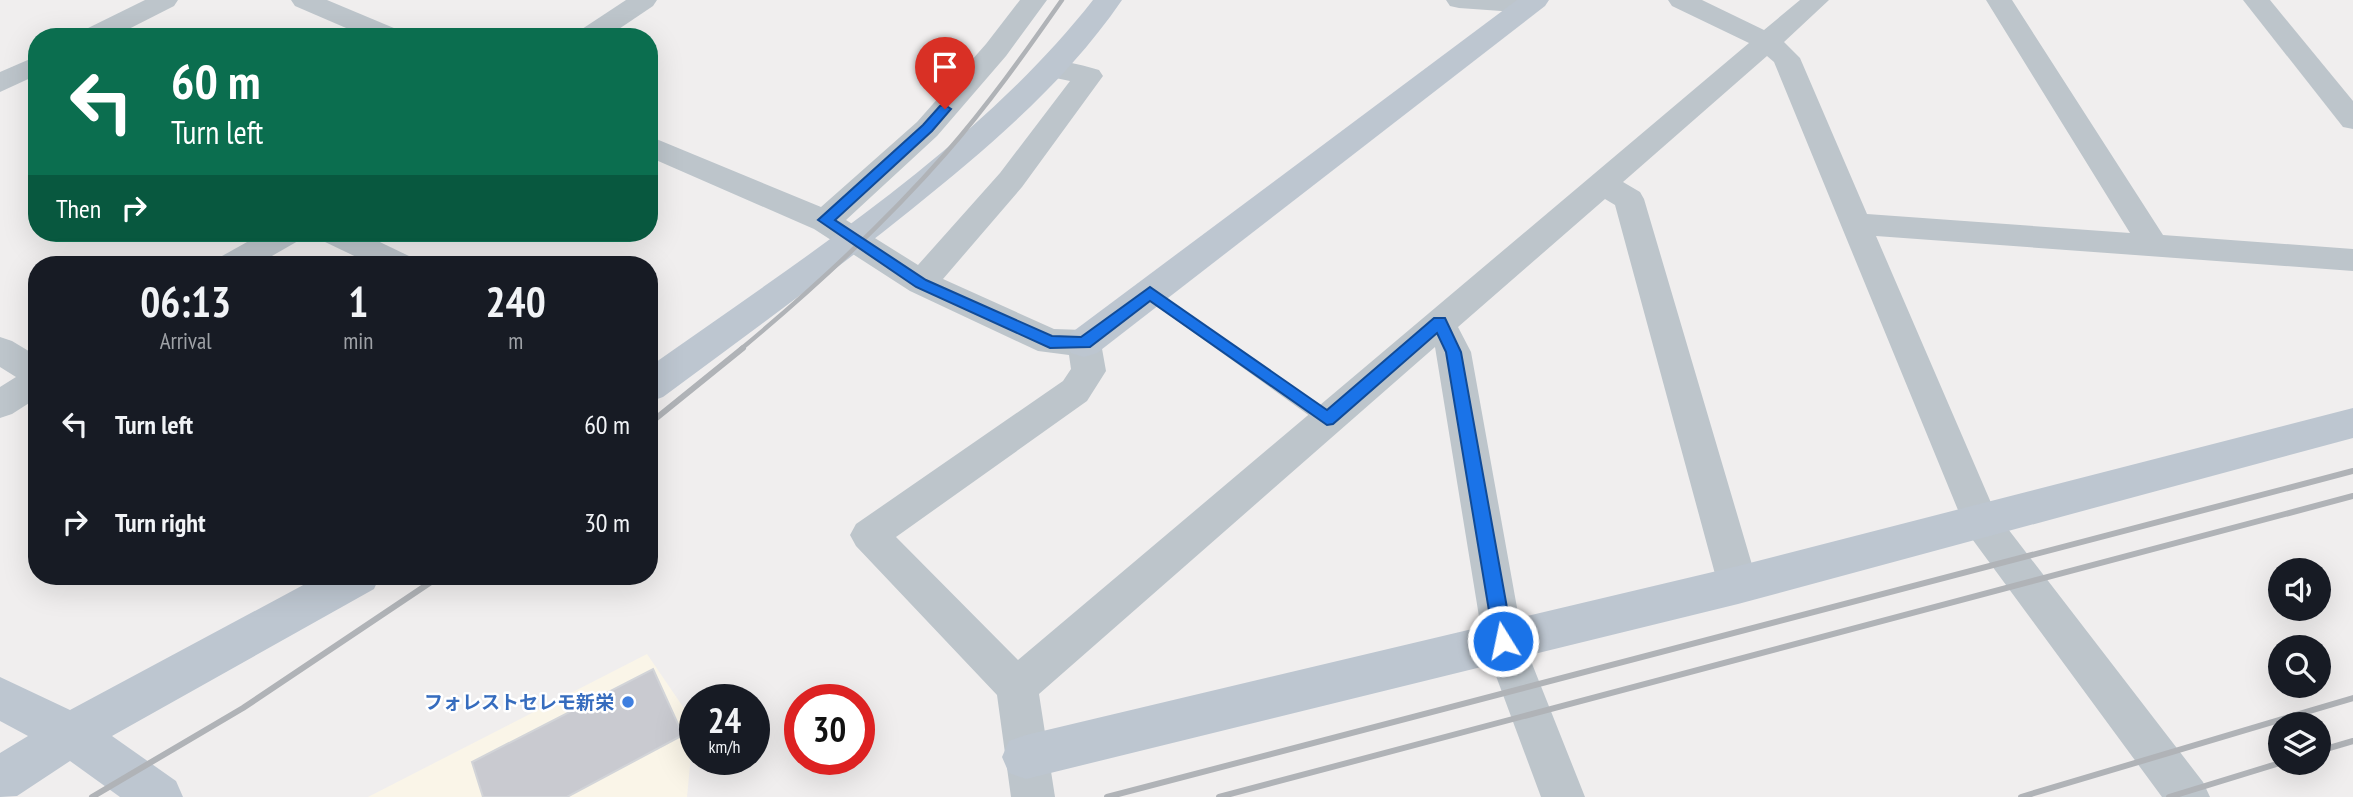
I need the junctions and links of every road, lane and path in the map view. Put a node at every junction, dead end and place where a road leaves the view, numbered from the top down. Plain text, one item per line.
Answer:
1 (165, 0) edge
2 (304, 0) edge
3 (644, 0) edge
4 (1034, 0) edge
5 (1108, 0) edge
6 (1459, 0) edge
7 (1681, 0) edge
8 (1816, 0) edge
9 (1999, 0) edge
10 (2256, 0) edge
11 (1531, 3) edge
12 (110, 28) edge
13 (370, 28) edge
14 (602, 28) edge
15 (1767, 42) junction
16 (1051, 69) junction
17 (2353, 120) edge
18 (658, 150) edge
19 (1603, 184) junction
20 (825, 220) junction
21 (1856, 224) junction
22 (853, 239) junction
23 (271, 242) edge
24 (353, 242) edge
25 (2154, 246) junction
26 (247, 256) edge
27 (381, 256) edge
28 (2353, 260) edge
29 (921, 283) junction
30 (1150, 293) junction
31 (1439, 322) junction
32 (1084, 343) junction
33 (0, 350) edge
34 (28, 367) edge
35 (658, 380) edge
36 (28, 387) edge
37 (0, 404) edge
38 (1327, 419) junction
39 (2353, 423) edge
40 (1980, 520) junction
41 (340, 585) edge
42 (1738, 585) junction
43 (1503, 641) junction
44 (1017, 687) junction
45 (0, 698) edge
46 (71, 734) junction
47 (1029, 777) edge
48 (0, 780) edge
49 (159, 797) edge
50 (1563, 797) edge
51 (2188, 797) edge

1 - 12 street
2 - 13 street
3 - 14 street
4 - 20 street
5 - 16 street
6 - 11 street
7 - 15 street
8 - 15 street
9 - 25 street
10 - 17 street
11 - 30 street
15 - 19 street
15 - 21 street
16 - 22 street
16 - 29 street
18 - 20 street
19 - 31 street
19 - 42 street
20 - 22 street
21 - 25 street
21 - 40 street
22 - 29 street
22 - 35 street
23 - 26 street
24 - 27 street
25 - 28 street
29 - 32 street
30 - 32 street
30 - 38 lane
31 - 38 street
31 - 43 street
32 - 44 street
33 - 34 street
36 - 37 street
38 - 44 street
39 - 40 street
40 - 42 street
40 - 51 street
41 - 46 street
42 - 43 street
43 - 47 street
43 - 50 street
44 - 47 street
45 - 46 street
46 - 48 street
46 - 49 street

